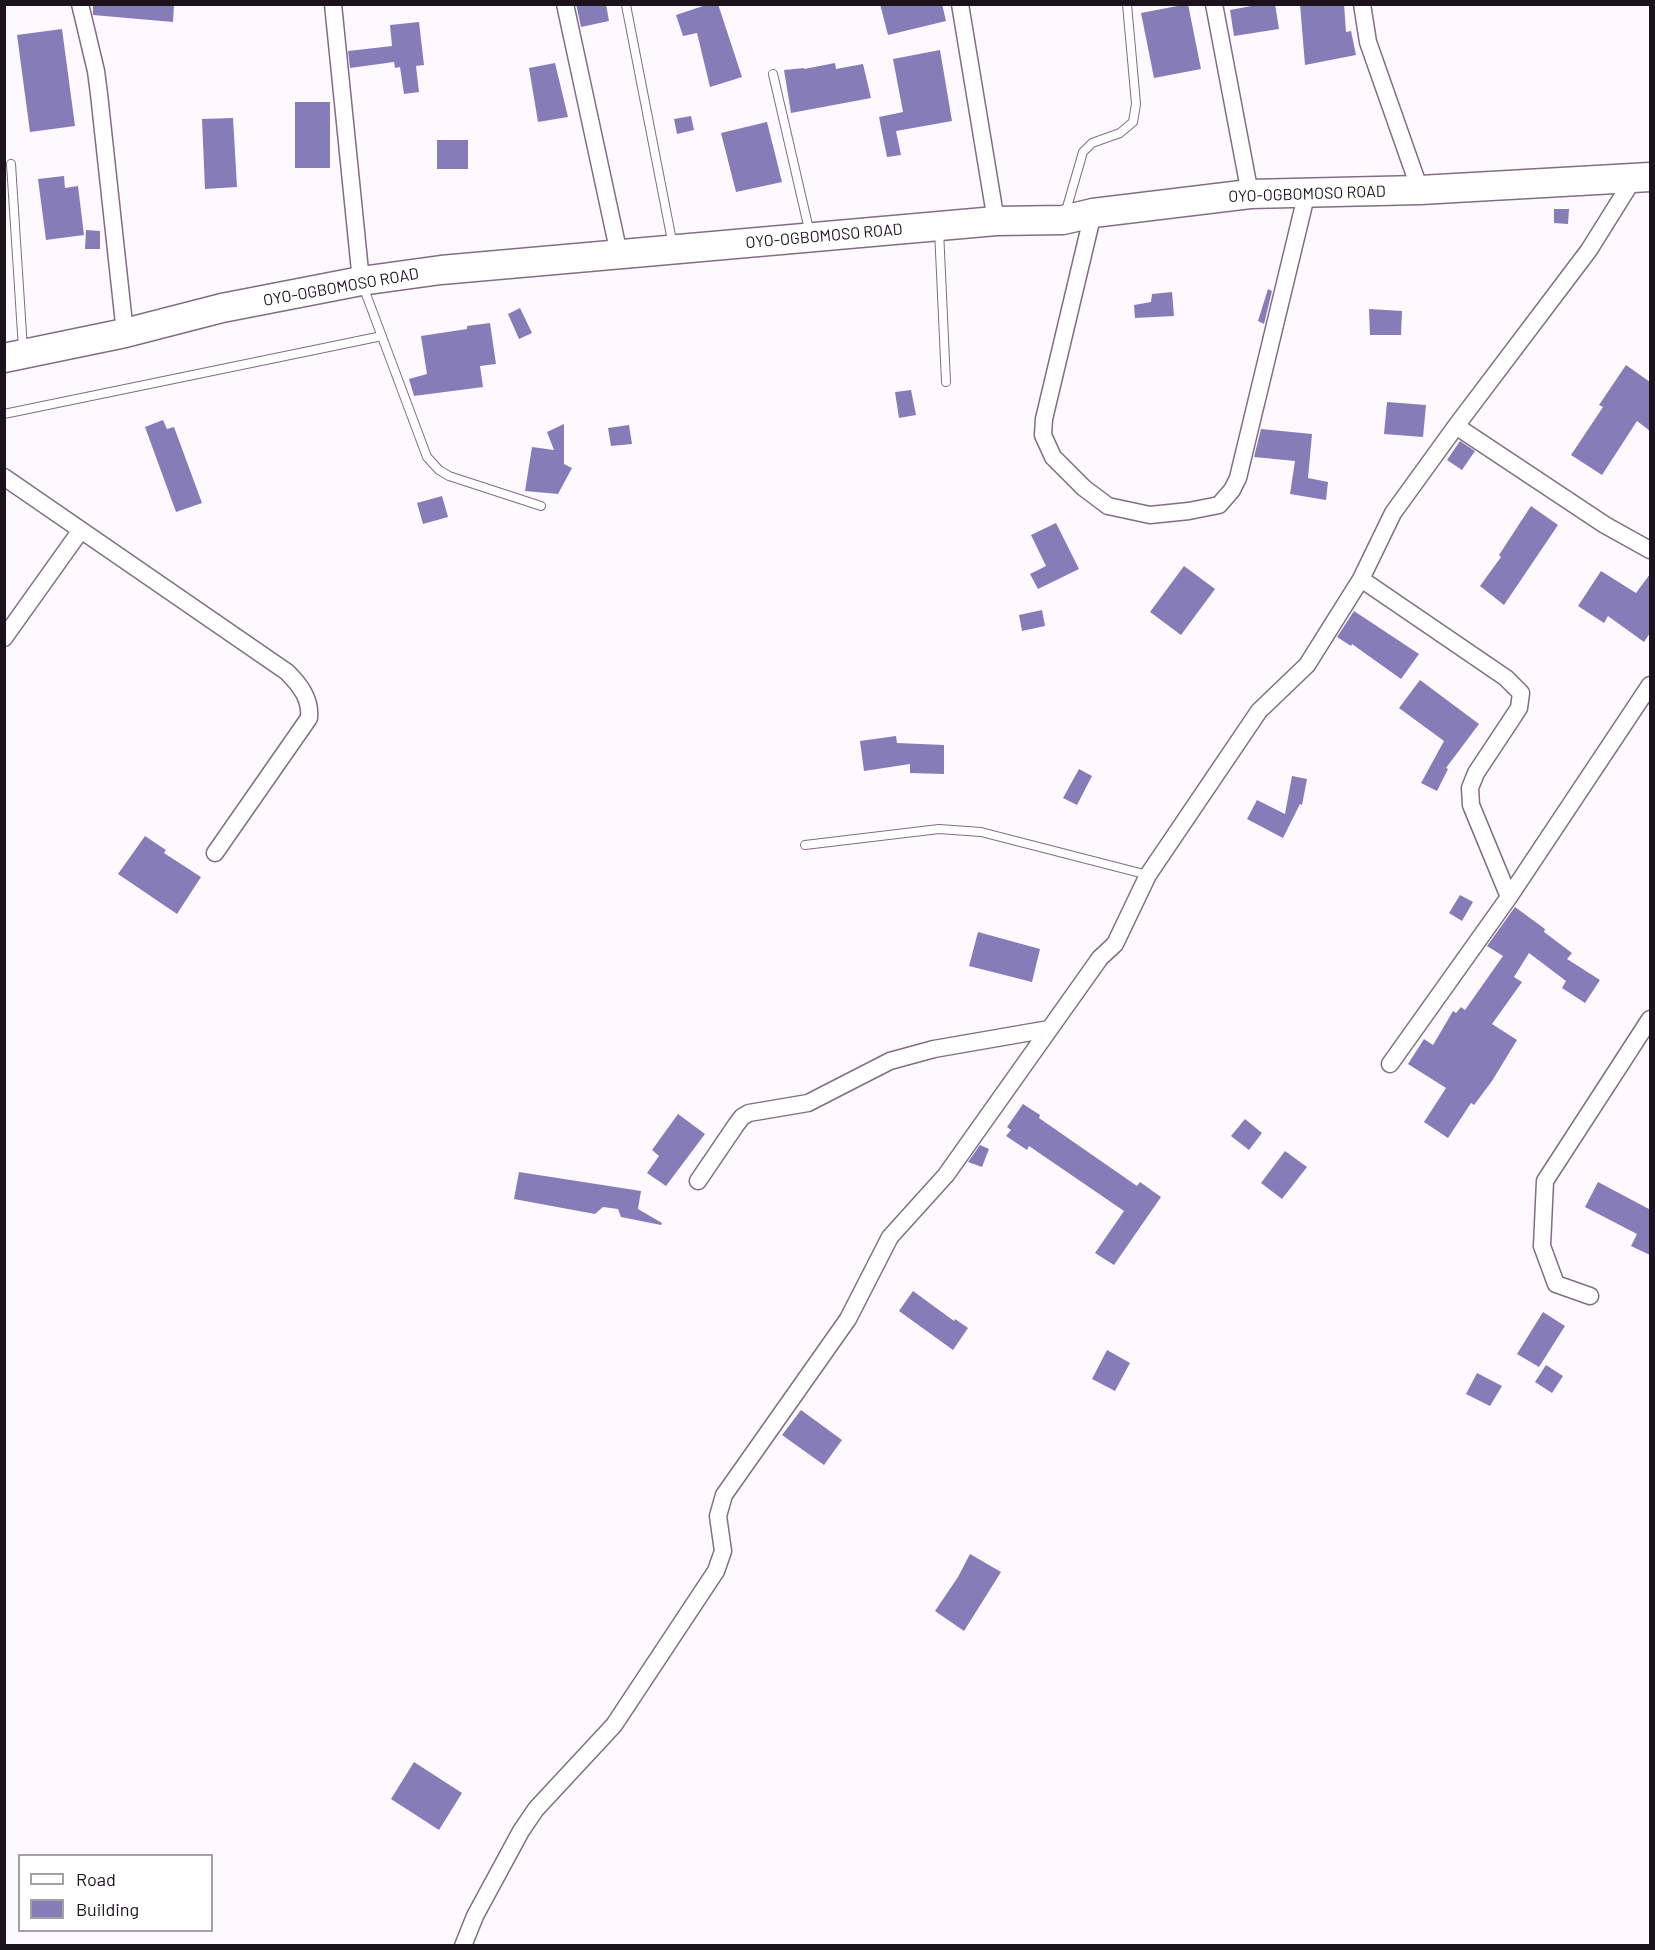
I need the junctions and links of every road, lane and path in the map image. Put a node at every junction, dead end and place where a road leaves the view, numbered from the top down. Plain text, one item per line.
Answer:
1 (80, 4) edge
2 (333, 4) edge
3 (565, 4) edge
4 (960, 4) edge
5 (1127, 4) edge
6 (1214, 4) edge
7 (1362, 4) edge
8 (626, 5) edge
9 (773, 74) dead end
10 (11, 164) dead end
11 (1642, 178) edge
12 (1420, 190) junction
13 (1307, 192) junction
14 (1250, 194) junction
15 (1093, 213) junction
16 (1063, 220) junction
17 (996, 221) junction
18 (939, 226) junction
19 (811, 237) junction
20 (674, 250) junction
21 (619, 254) junction
22 (361, 281) junction
23 (125, 333) junction
24 (382, 336) junction
25 (14, 356) edge
26 (946, 382) dead end
27 (4, 414) edge
28 (1456, 426) junction
29 (4, 477) edge
30 (541, 506) dead end
31 (81, 530) junction
32 (1650, 550) edge
33 (1361, 579) junction
34 (4, 638) edge
35 (1650, 685) edge
36 (805, 845) dead end
37 (215, 853) dead end
38 (1148, 875) junction
39 (1509, 897) junction
40 (1650, 1019) edge
41 (1049, 1029) junction
42 (1390, 1064) dead end
43 (698, 1181) dead end
44 (1590, 1296) dead end
45 (463, 1946) edge

1 - 23 street
2 - 22 street
3 - 21 street
4 - 17 street
5 - 16 lane
6 - 14 street
7 - 12 street
8 - 20 lane
9 - 19 lane
10 - 25 lane
11 - 12 highway, OYO-OGBOMOSO ROAD
11 - 28 street
12 - 13 highway, OYO-OGBOMOSO ROAD
13 - 14 highway, OYO-OGBOMOSO ROAD
13 - 15 street
14 - 15 highway, OYO-OGBOMOSO ROAD
15 - 16 highway, OYO-OGBOMOSO ROAD
16 - 17 highway, OYO-OGBOMOSO ROAD
17 - 18 highway, OYO-OGBOMOSO ROAD
18 - 19 highway, OYO-OGBOMOSO ROAD
18 - 26 lane
19 - 20 highway, OYO-OGBOMOSO ROAD
20 - 21 highway, OYO-OGBOMOSO ROAD
21 - 22 highway, OYO-OGBOMOSO ROAD
22 - 23 highway, OYO-OGBOMOSO ROAD
22 - 24 lane
23 - 25 highway, OYO-OGBOMOSO ROAD
24 - 27 lane
24 - 30 lane
28 - 32 street
28 - 33 street
29 - 31 street
31 - 34 street
31 - 37 street
33 - 38 street
33 - 39 street
35 - 39 street
36 - 38 lane
38 - 41 street
39 - 42 street
40 - 44 street
41 - 43 street
41 - 45 street

